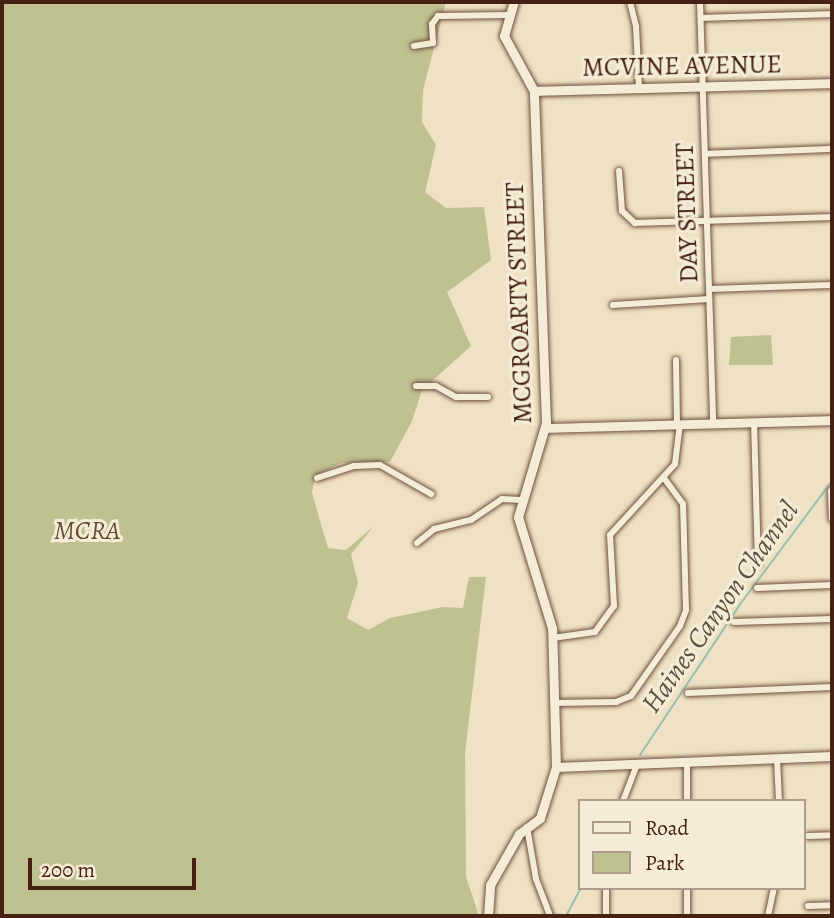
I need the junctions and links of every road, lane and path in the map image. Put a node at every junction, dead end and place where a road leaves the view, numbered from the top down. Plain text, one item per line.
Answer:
1 (514, 2) edge
2 (630, 2) edge
3 (700, 2) edge
4 (832, 14) edge
5 (509, 15) junction
6 (701, 18) junction
7 (414, 46) dead end
8 (832, 83) edge
9 (703, 87) junction
10 (639, 89) junction
11 (534, 91) junction
12 (832, 149) edge
13 (705, 154) junction
14 (619, 171) dead end
15 (832, 217) edge
16 (707, 220) junction
17 (832, 285) edge
18 (709, 289) junction
19 (709, 299) junction
20 (613, 305) dead end
21 (676, 360) dead end
22 (416, 386) dead end
23 (488, 397) dead end
24 (832, 419) edge
25 (754, 422) junction
26 (713, 423) junction
27 (679, 424) junction
28 (546, 428) junction
29 (317, 478) dead end
30 (665, 478) junction
31 (831, 491) edge
32 (431, 495) dead end
33 (522, 500) junction
34 (832, 519) edge
35 (417, 543) dead end
36 (758, 564) dead end
37 (832, 585) edge
38 (757, 588) dead end
39 (832, 619) edge
40 (734, 622) dead end
41 (553, 638) junction
42 (832, 687) edge
43 (688, 693) dead end
44 (554, 703) junction
45 (832, 756) edge
46 (777, 759) junction
47 (687, 762) junction
48 (638, 764) junction
49 (556, 767) junction
50 (624, 799) edge
51 (687, 799) edge
52 (779, 799) edge
53 (527, 827) junction
54 (808, 835) dead end
55 (832, 835) edge
56 (606, 890) edge
57 (687, 890) edge
58 (774, 890) edge
59 (832, 905) edge
60 (808, 906) dead end
61 (488, 916) edge
62 (550, 916) edge
63 (606, 916) edge
64 (687, 916) edge
65 (768, 916) edge

1 - 5 street, MCGROARTY STREET
2 - 10 street
3 - 6 street, DAY STREET
4 - 6 street
5 - 7 street
5 - 11 street, MCGROARTY STREET
6 - 9 street, DAY STREET
8 - 9 street, MCVINE AVENUE
9 - 10 street, MCVINE AVENUE
9 - 13 street, DAY STREET
10 - 11 street, MCVINE AVENUE
11 - 28 street, MCGROARTY STREET
12 - 13 street
13 - 16 street, DAY STREET
14 - 16 street
15 - 16 street
16 - 18 street, DAY STREET
17 - 18 street
18 - 19 street, DAY STREET
19 - 20 street
19 - 26 street, DAY STREET
21 - 27 street
22 - 23 street
24 - 25 street
25 - 26 street
25 - 36 street
26 - 27 street
27 - 28 street
27 - 30 street
28 - 33 street, MCGROARTY STREET
29 - 32 street
30 - 41 street
30 - 44 street
31 - 34 street
33 - 35 street
33 - 41 street, MCGROARTY STREET
37 - 38 street
39 - 40 street
41 - 44 street, MCGROARTY STREET
42 - 43 street
44 - 49 street, MCGROARTY STREET
45 - 46 street
46 - 47 street
46 - 52 street
47 - 48 street
47 - 51 street
48 - 49 street
48 - 50 street
49 - 53 street, MCGROARTY STREET
53 - 61 street, MCGROARTY STREET
53 - 62 street
54 - 55 street
56 - 63 street
57 - 64 street
58 - 65 street
59 - 60 street

